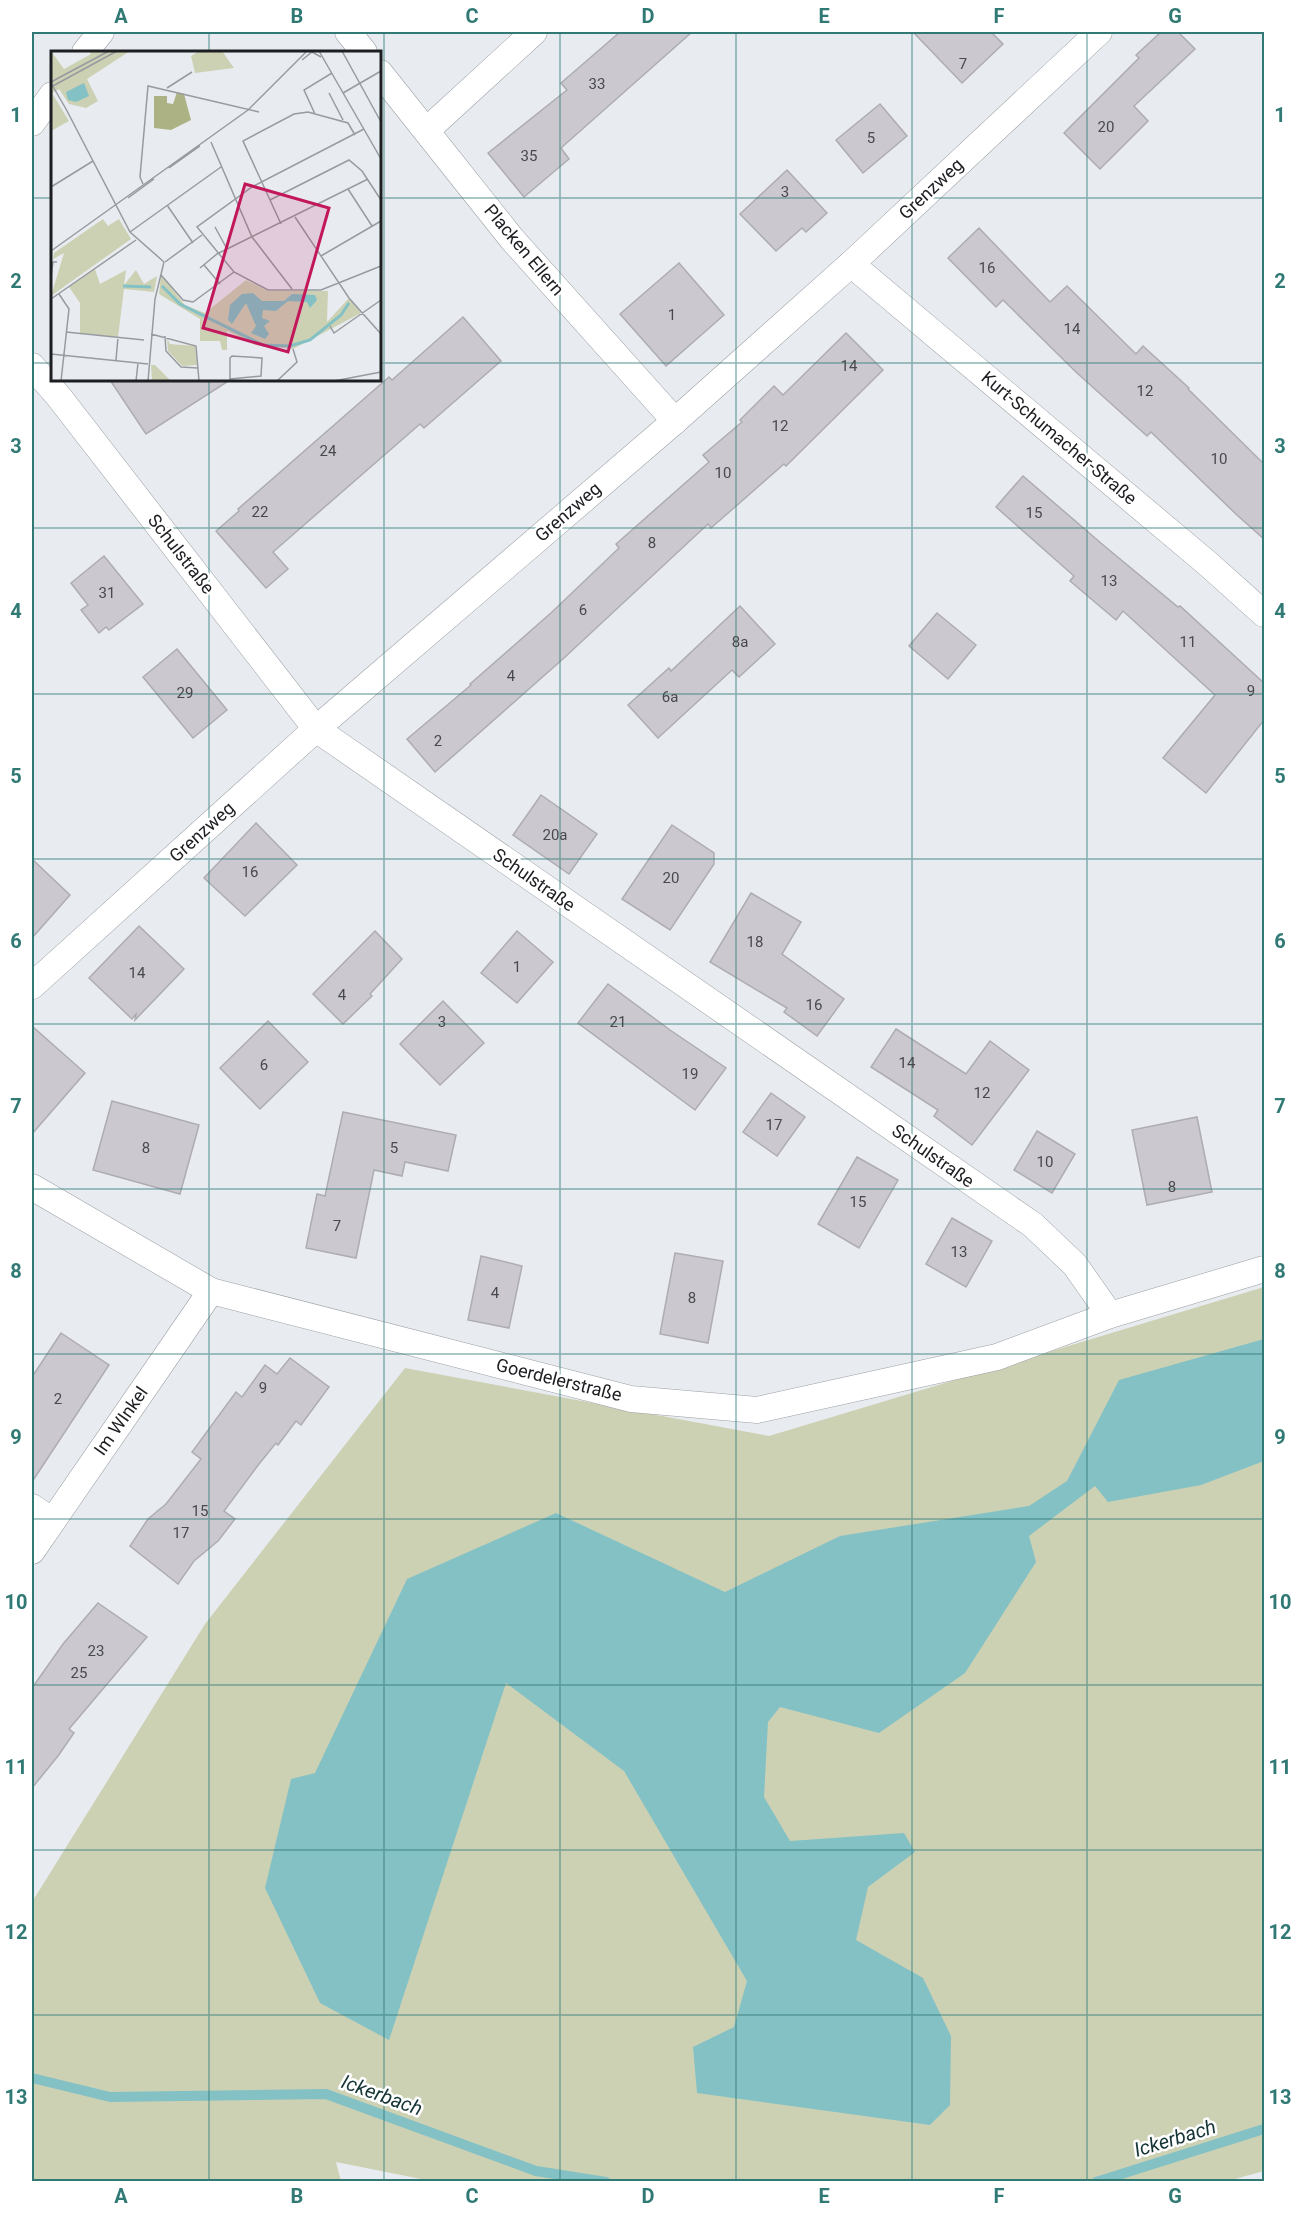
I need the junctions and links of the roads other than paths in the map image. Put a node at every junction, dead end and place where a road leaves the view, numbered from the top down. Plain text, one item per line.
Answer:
1 (101, 32) edge
2 (348, 32) edge
3 (534, 32) edge
4 (1099, 32) edge
5 (86, 51) edge
6 (363, 51) edge
7 (381, 74) edge
8 (51, 96) edge
9 (32, 123) edge
10 (427, 130) junction
11 (851, 264) junction
12 (32, 366) edge
13 (675, 421) junction
14 (1264, 614) edge
15 (316, 729) junction
16 (32, 986) edge
17 (32, 1187) edge
18 (1264, 1269) edge
19 (211, 1292) junction
20 (1110, 1315) junction
21 (42, 1514) edge
22 (32, 1551) edge

1 - 5 street
2 - 6 street
3 - 10 street
4 - 11 street, Grenzweg
7 - 10 street, Placken Ellern
8 - 9 street
10 - 13 street, Placken Ellern
11 - 13 street, Grenzweg
11 - 14 street, Kurt-Schumacher-Straße
12 - 15 street, Schulstraße
13 - 15 street, Grenzweg
15 - 16 street, Grenzweg
15 - 20 street, Schulstraße
17 - 19 street, Goerdelerstraße
18 - 20 street, Goerdelerstraße
19 - 20 street, Goerdelerstraße
19 - 21 street, Im WInkel
21 - 22 street, Im WInkel

